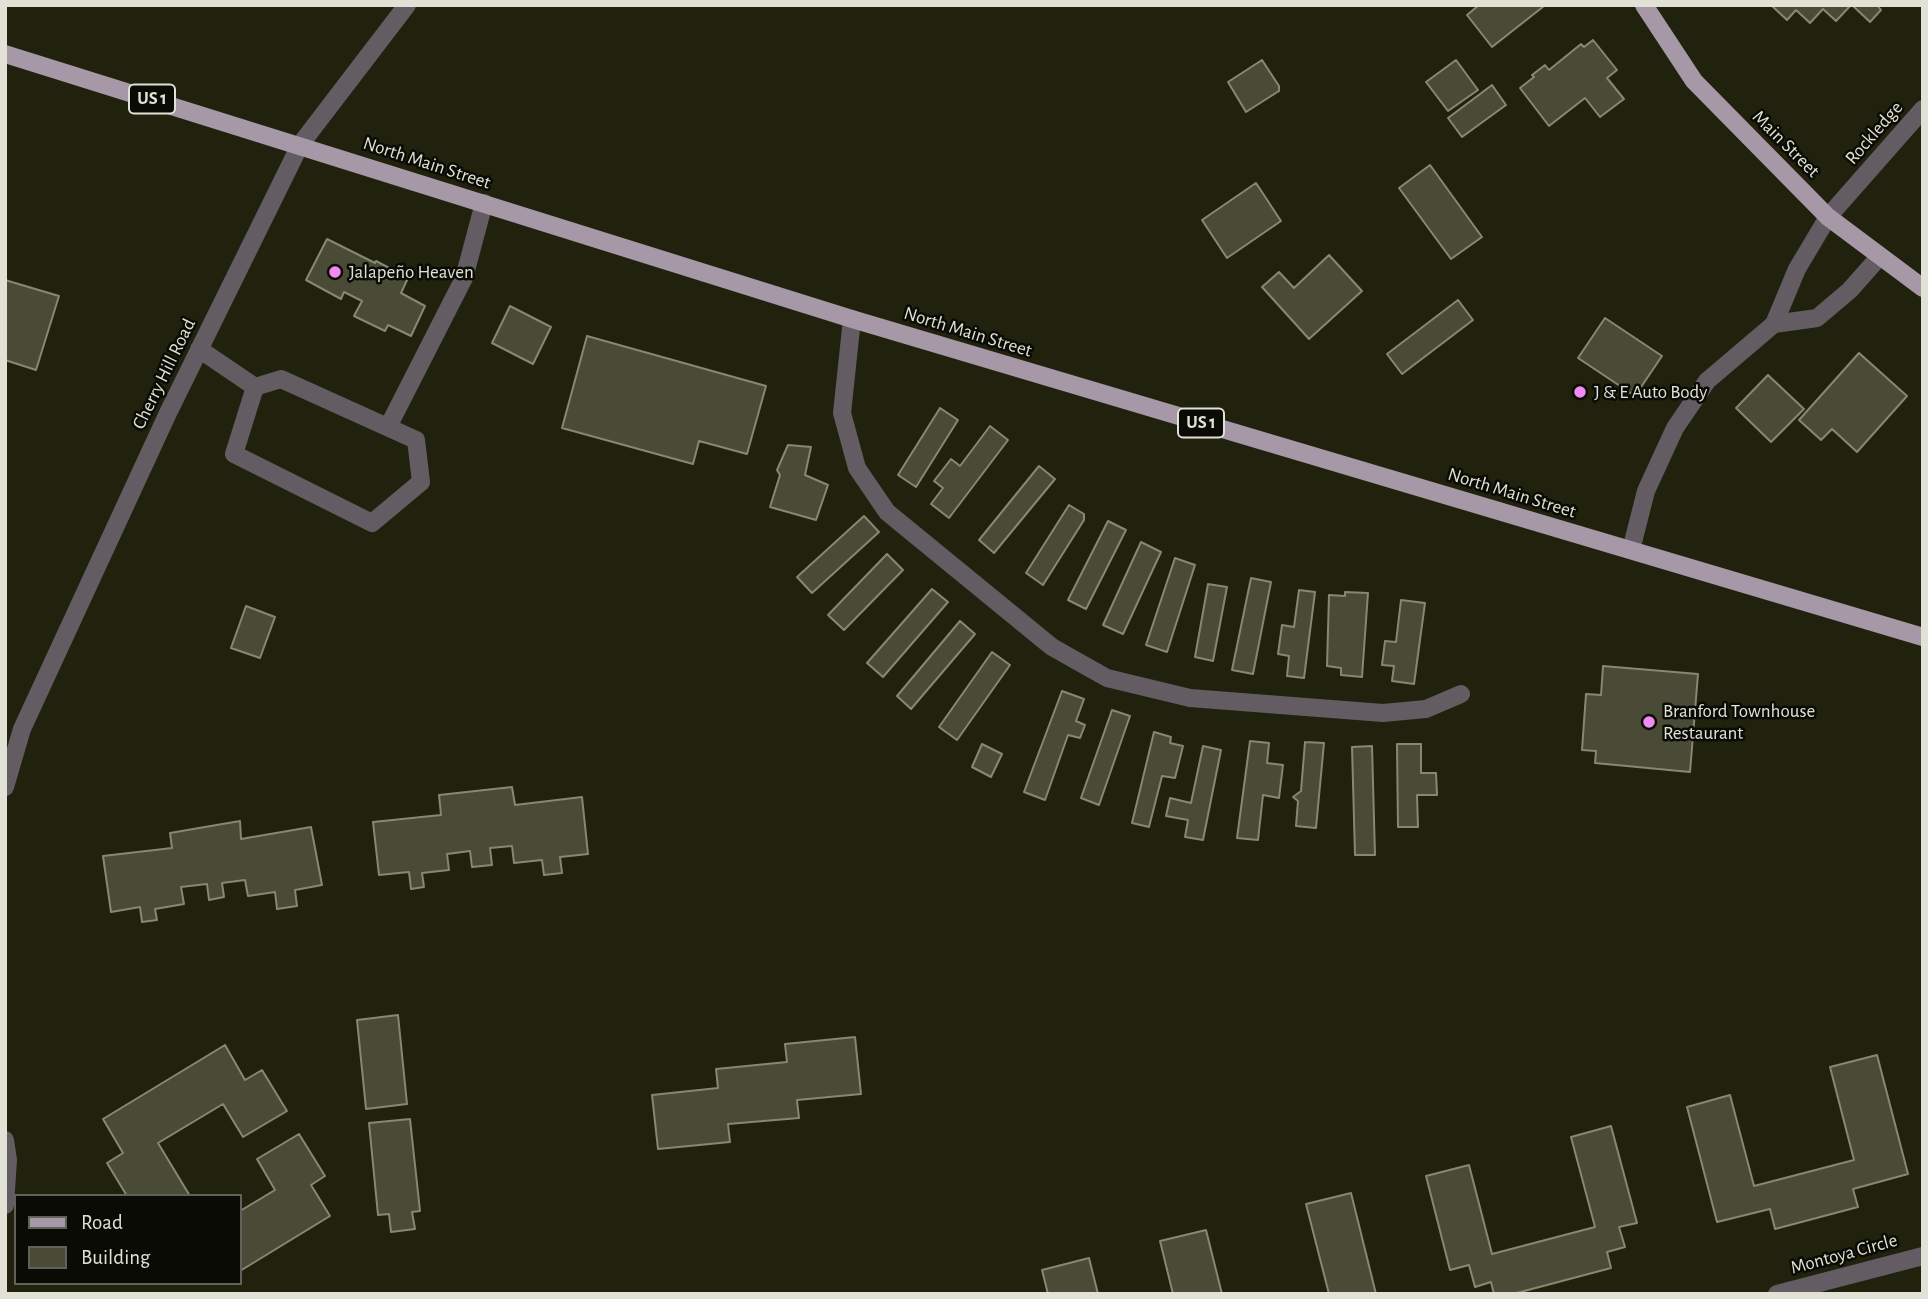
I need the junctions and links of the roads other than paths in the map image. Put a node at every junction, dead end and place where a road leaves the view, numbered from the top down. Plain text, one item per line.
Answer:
1 (407, 5) edge
2 (1644, 5) edge
3 (5, 54) edge
4 (1923, 109) edge
5 (300, 145) junction
6 (484, 203) junction
7 (1828, 217) junction
8 (1880, 256) junction
9 (1923, 288) edge
10 (852, 319) junction
11 (1774, 324) junction
12 (199, 349) junction
13 (255, 387) junction
14 (388, 427) junction
15 (1631, 550) junction
16 (1923, 637) edge
17 (1461, 694) dead end
18 (5, 787) edge
19 (5, 1140) edge
20 (5, 1205) edge
21 (1923, 1256) edge
22 (1777, 1294) edge

1 - 5 street, Cherry Hill Road
2 - 7 main road, Main Street
3 - 5 main road, North Main Street / US 1
4 - 7 street, Rockledge
5 - 6 main road, North Main Street / US 1
5 - 12 street, Cherry Hill Road
6 - 10 main road, North Main Street / US 1
6 - 14 street
7 - 8 main road, Main Street
7 - 11 street, Rockledge
8 - 9 main road, Main Street
8 - 11 street
10 - 15 main road, North Main Street / US 1
10 - 17 street
11 - 15 street
12 - 13 street
12 - 18 street, Cherry Hill Road
13 - 14 street
13 - 14 street
15 - 16 main road, North Main Street / US 1
19 - 20 street
21 - 22 street, Montoya Circle

